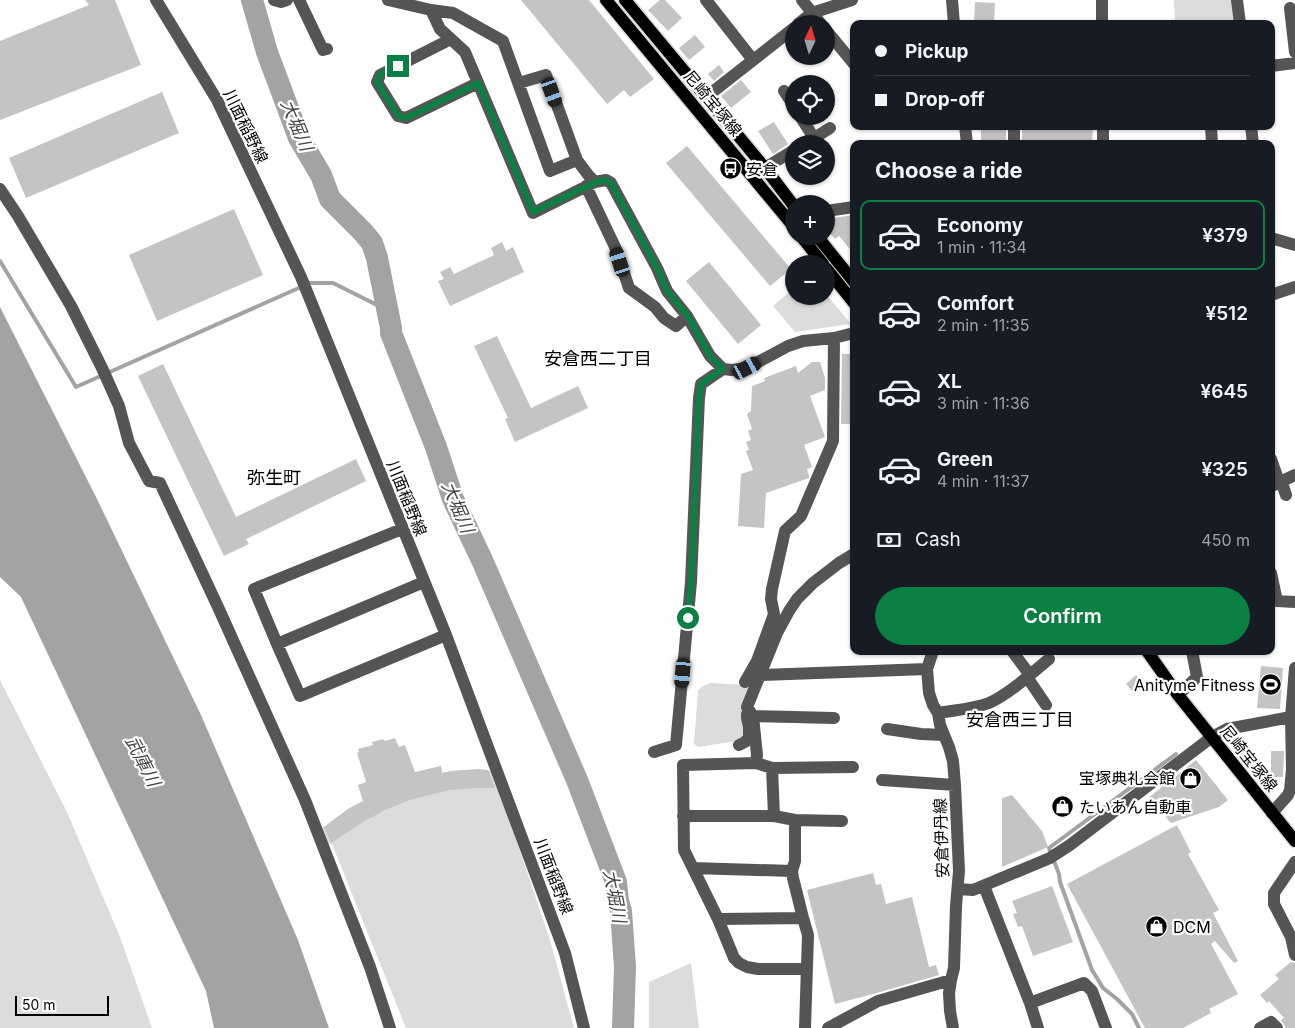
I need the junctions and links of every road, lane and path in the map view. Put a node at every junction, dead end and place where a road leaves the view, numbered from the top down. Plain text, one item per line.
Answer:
1 (156, 0) edge
2 (274, 0) edge
3 (287, 0) edge
4 (299, 0) edge
5 (388, 0) edge
6 (606, 0) edge
7 (625, 0) edge
8 (706, 0) edge
9 (802, 0) edge
10 (852, 0) edge
11 (952, 0) edge
12 (1102, 0) edge
13 (1237, 0) edge
14 (1292, 5) edge
15 (431, 10) junction
16 (812, 13) junction
17 (809, 15) edge
18 (954, 20) edge
19 (1102, 20) edge
20 (1240, 20) edge
21 (785, 35) edge
22 (451, 39) junction
23 (835, 41) edge
24 (323, 50) dead end
25 (1295, 52) edge
26 (850, 59) edge
27 (753, 60) junction
28 (1295, 63) edge
29 (1275, 66) edge
30 (478, 83) junction
31 (519, 83) junction
32 (706, 97) junction
33 (830, 128) dead end
34 (819, 135) edge
35 (785, 156) edge
36 (577, 160) junction
37 (765, 168) junction
38 (591, 184) junction
39 (0, 189) edge
40 (786, 195) edge
41 (850, 208) edge
42 (835, 210) edge
43 (785, 216) edge
44 (1275, 239) edge
45 (808, 245) edge
46 (824, 245) edge
47 (1295, 246) edge
48 (816, 255) edge
49 (850, 277) edge
50 (835, 279) edge
51 (1295, 287) edge
52 (1275, 294) edge
53 (850, 298) edge
54 (688, 316) junction
55 (850, 334) edge
56 (834, 338) junction
57 (723, 369) junction
58 (1295, 475) edge
59 (1275, 484) edge
60 (1286, 495) dead end
61 (402, 529) junction
62 (850, 557) edge
63 (424, 582) junction
64 (1275, 589) edge
65 (1295, 602) edge
66 (446, 635) junction
67 (277, 644) junction
68 (932, 655) edge
69 (1015, 655) edge
70 (1142, 655) edge
71 (1150, 655) edge
72 (1193, 655) edge
73 (1049, 659) dead end
74 (1295, 668) edge
75 (927, 669) junction
76 (760, 675) junction
77 (1028, 676) junction
78 (745, 682) dead end
79 (1178, 695) junction
80 (1046, 705) dead end
81 (938, 713) junction
82 (753, 716) junction
83 (1291, 717) junction
84 (834, 718) dead end
85 (887, 729) dead end
86 (944, 735) junction
87 (1212, 738) junction
88 (739, 745) dead end
89 (654, 752) dead end
90 (756, 763) junction
91 (853, 767) dead end
92 (772, 768) junction
93 (1294, 771) edge
94 (882, 780) dead end
95 (955, 786) junction
96 (1272, 813) junction
97 (683, 816) junction
98 (774, 816) junction
99 (795, 820) junction
100 (842, 820) dead end
101 (1295, 841) edge
102 (1295, 862) edge
103 (693, 868) junction
104 (792, 870) junction
105 (984, 886) junction
106 (958, 889) junction
107 (803, 918) junction
108 (718, 919) junction
109 (1295, 955) edge
110 (806, 969) junction
111 (951, 980) junction
112 (1030, 1003) junction
113 (390, 1028) edge
114 (584, 1028) edge
115 (805, 1028) edge
116 (828, 1028) edge
117 (953, 1028) edge
118 (1038, 1028) edge
119 (1106, 1028) edge
120 (1260, 1028) edge
121 (1276, 1028) edge

1 - 61 street, 川面稲野線
2 - 3 street
4 - 24 street
5 - 15 street
6 - 43 main road, 尼崎宝塚線
7 - 32 main road, 尼崎宝塚線
8 - 27 street
9 - 16 street
10 - 16 street
11 - 18 street
12 - 19 street
13 - 20 street
14 - 25 street
15 - 22 street
15 - 31 street
16 - 17 street
21 - 27 street
22 - 30 street
22 - 30 street
23 - 26 street
27 - 32 street
28 - 29 street
30 - 38 street
31 - 36 street
31 - 36 street
32 - 37 main road, 尼崎宝塚線
33 - 34 street
35 - 37 street
36 - 38 street
37 - 40 main road, 尼崎宝塚線
38 - 54 street
38 - 54 street
39 - 113 street
41 - 42 street
44 - 47 street
45 - 48 main road
46 - 49 main road
50 - 53 main road
51 - 52 street
54 - 57 street
55 - 56 street
56 - 57 street
56 - 78 street
57 - 89 street
58 - 59 street
59 - 60 street
61 - 63 street, 川面稲野線
61 - 67 street
62 - 76 street
63 - 66 street, 川面稲野線
63 - 67 street
64 - 65 street
66 - 67 street
66 - 114 street, 川面稲野線
68 - 75 street, 安倉伊丹線
69 - 77 street
70 - 79 main road, 尼崎宝塚線
71 - 79 main road, 尼崎宝塚線
72 - 79 street
73 - 77 street
74 - 83 street
75 - 76 street
75 - 81 street, 安倉伊丹線
76 - 82 street
77 - 80 street
77 - 81 street
79 - 87 main road, 尼崎宝塚線
81 - 86 street, 安倉伊丹線
82 - 84 street
82 - 88 street
82 - 90 street
83 - 87 street
83 - 93 street
85 - 86 street
86 - 95 street, 安倉伊丹線
87 - 96 main road, 尼崎宝塚線
87 - 105 street
90 - 92 street
90 - 97 street
91 - 92 street
92 - 98 street
93 - 96 street
94 - 95 street
95 - 106 street, 安倉伊丹線
96 - 101 main road, 尼崎宝塚線
97 - 98 street
97 - 103 street
98 - 99 street
99 - 100 street
99 - 104 street
102 - 109 street
103 - 104 street
103 - 108 street
104 - 107 street
105 - 106 street
105 - 112 street
106 - 111 street, 安倉伊丹線
107 - 108 street
107 - 110 street
108 - 110 street
110 - 115 street
111 - 116 street
111 - 117 street, 安倉伊丹線
112 - 118 street
112 - 119 street
120 - 121 street

